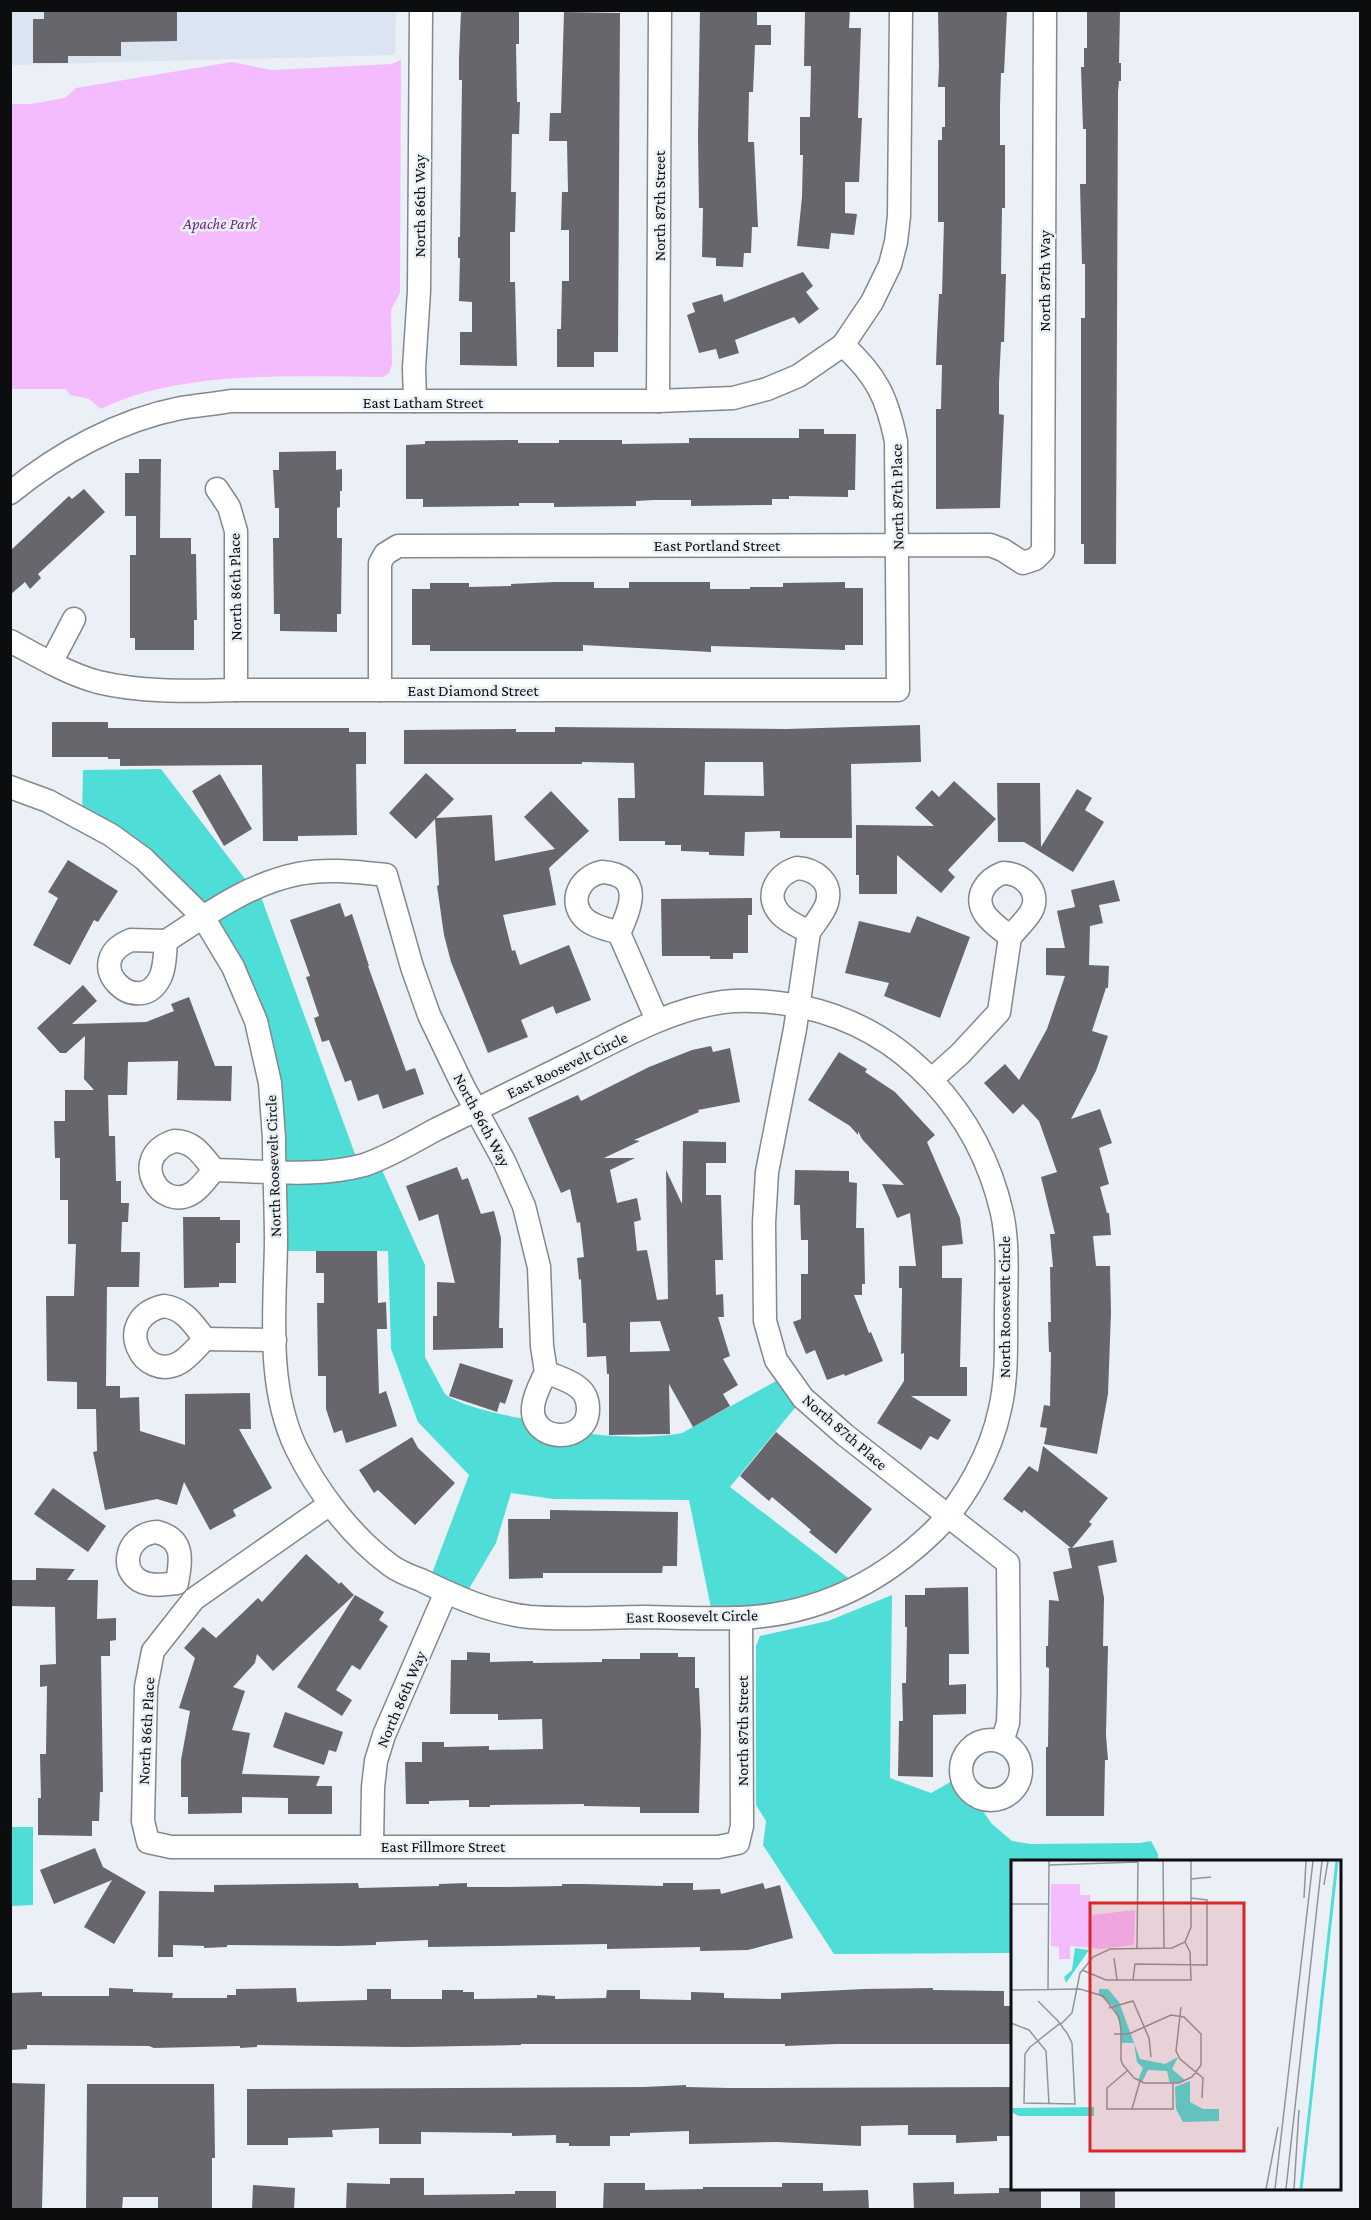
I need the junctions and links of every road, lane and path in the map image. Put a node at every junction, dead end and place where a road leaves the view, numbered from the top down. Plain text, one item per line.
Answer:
1 (421, 10) edge
2 (660, 10) edge
3 (901, 10) edge
4 (1045, 10) edge
5 (843, 345) junction
6 (658, 400) junction
7 (415, 401) junction
8 (217, 489) dead end
9 (10, 493) edge
10 (898, 545) junction
11 (1042, 551) joint
12 (74, 619) dead end
13 (10, 641) edge
14 (51, 663) junction
15 (236, 690) junction
16 (380, 690) junction
17 (898, 690) joint
18 (10, 787) edge
19 (204, 917) junction
20 (809, 932) dead end
21 (619, 933) dead end
22 (1010, 937) dead end
23 (166, 941) dead end
24 (799, 1006) junction
25 (657, 1020) junction
26 (932, 1079) junction
27 (477, 1110) junction
28 (214, 1170) dead end
29 (274, 1171) junction
30 (205, 1339) dead end
31 (275, 1340) junction
32 (546, 1372) dead end
33 (330, 1504) junction
34 (948, 1517) junction
35 (177, 1583) dead end
36 (446, 1592) junction
37 (194, 1599) junction
38 (741, 1618) junction
39 (1002, 1742) dead end
40 (148, 1842) joint
41 (738, 1843) joint
42 (372, 1845) junction

1 - 7 street, North 86th Way
2 - 6 street, North 87th Street
3 - 5 street
4 - 11 street, North 87th Way
5 - 6 street, East Latham Street
5 - 10 street, North 87th Place
6 - 7 street, East Latham Street
7 - 9 street, East Latham Street
8 - 15 street, North 86th Place
10 - 11 street, East Portland Street
10 - 16 street, East Portland Street
10 - 17 street, North 87th Place
12 - 14 street
13 - 14 street, East Diamond Street
14 - 15 street, East Diamond Street
15 - 16 street, East Diamond Street
16 - 17 street, East Diamond Street
18 - 19 street, North Roosevelt Circle
19 - 23 street
19 - 27 street, North 86th Way
19 - 29 street, North Roosevelt Circle
20 - 24 street, North 87th Place
21 - 25 street
22 - 26 street
24 - 25 street, North Roosevelt Circle
24 - 26 street, North Roosevelt Circle
24 - 34 street, North 87th Place
25 - 27 street, East Roosevelt Circle
26 - 34 street, North Roosevelt Circle
27 - 29 street, East Roosevelt Circle
27 - 32 street, North 86th Way
28 - 29 street, East Roosevelt Circle
29 - 31 street, North Roosevelt Circle
30 - 31 street
31 - 33 street, North Roosevelt Circle
33 - 36 street, North Roosevelt Circle
33 - 37 street, North 86th Place
34 - 38 street, East Roosevelt Circle
34 - 39 street, North 87th Place
35 - 37 street
36 - 38 street, East Roosevelt Circle
36 - 42 street, North 86th Way
37 - 40 street, North 86th Place
38 - 41 street, North 87th Street
40 - 42 street, East Fillmore Street
41 - 42 street, East Fillmore Street

